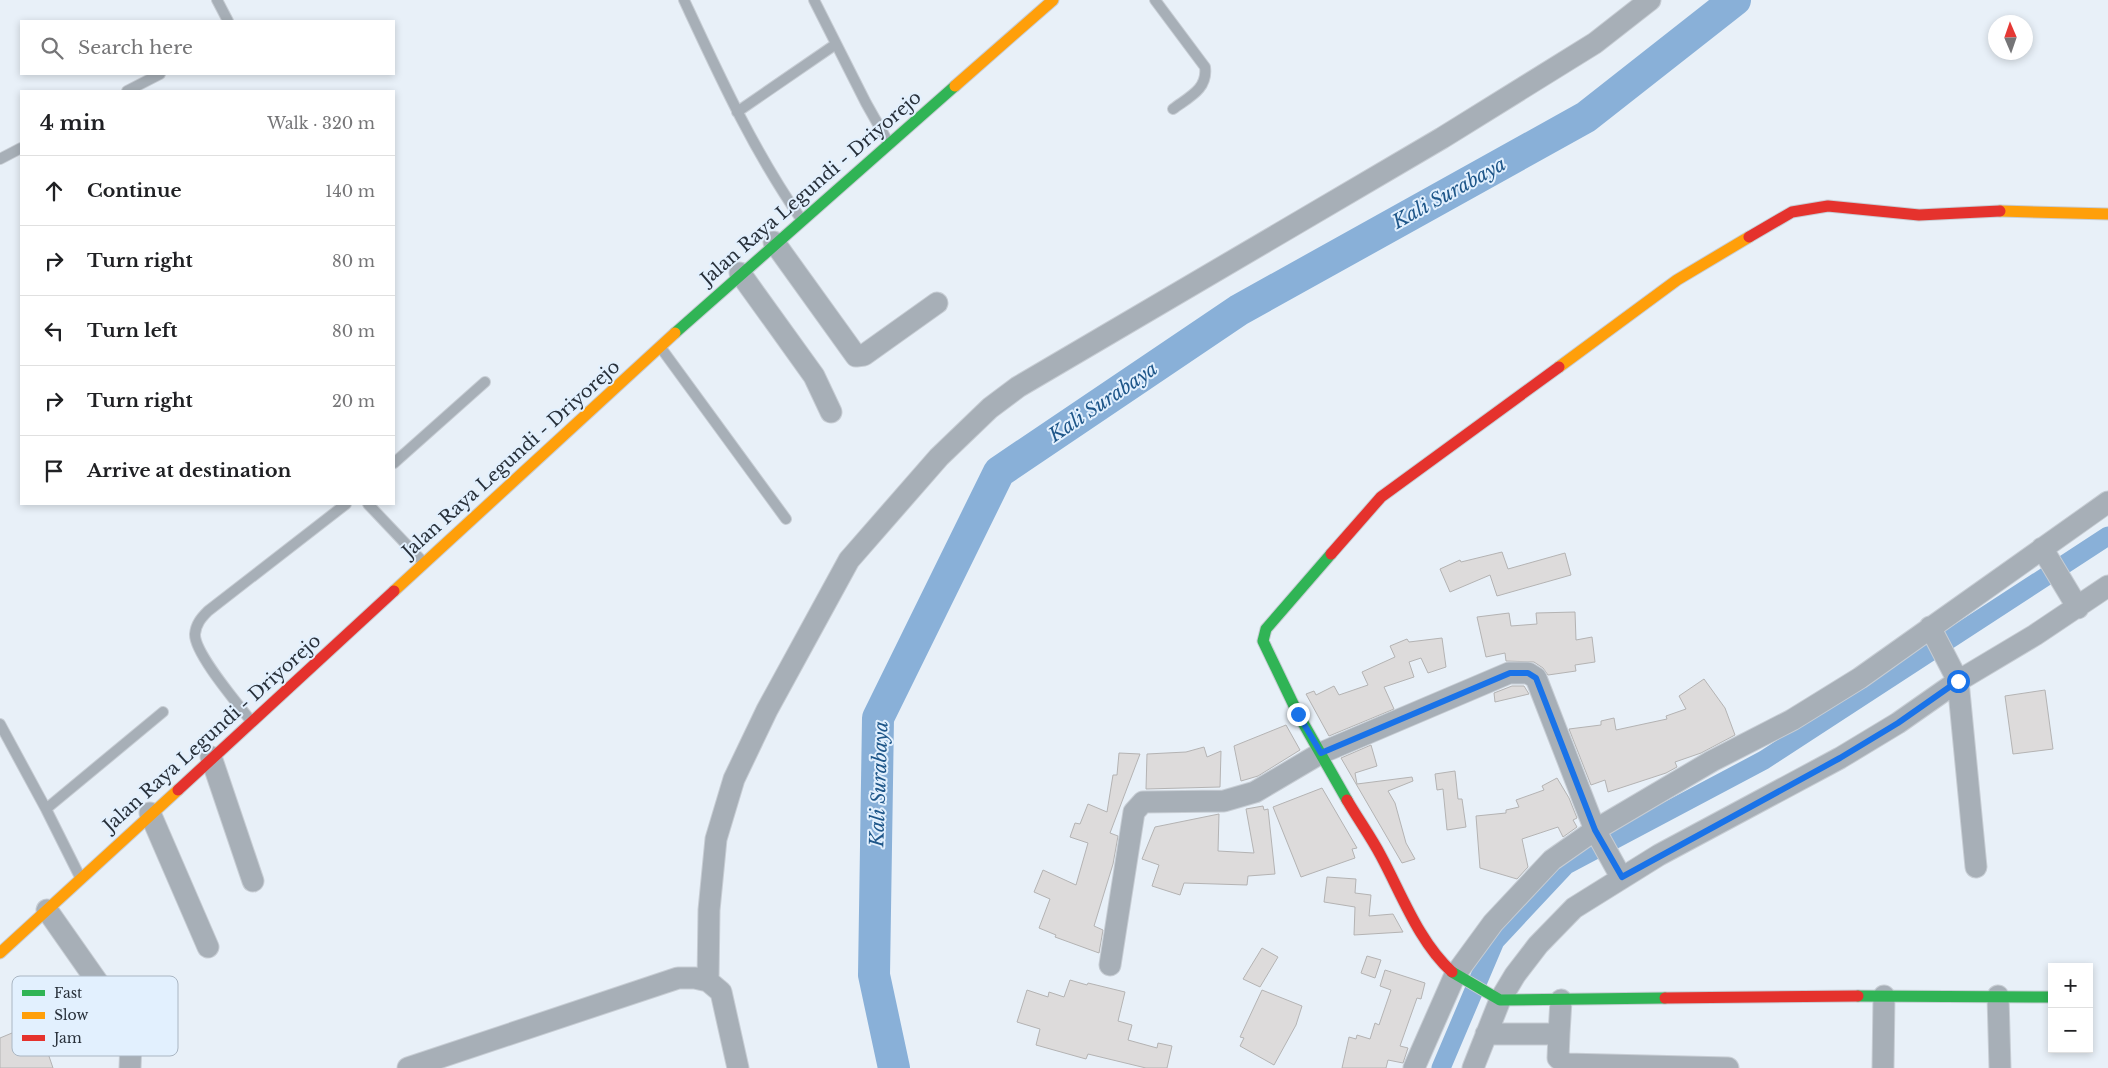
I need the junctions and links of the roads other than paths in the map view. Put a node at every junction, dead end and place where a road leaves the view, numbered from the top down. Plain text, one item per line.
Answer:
1 (217, 0) edge
2 (684, 0) edge
3 (814, 0) edge
4 (1053, 0) edge
5 (1155, 0) edge
6 (1650, 0) edge
7 (227, 20) edge
8 (836, 44) junction
9 (158, 75) edge
10 (129, 90) edge
11 (1174, 109) dead end
12 (737, 112) junction
13 (888, 142) junction
14 (20, 149) edge
15 (0, 159) edge
16 (2108, 214) edge
17 (801, 219) junction
18 (774, 242) junction
19 (740, 273) junction
20 (937, 303) dead end
21 (660, 346) junction
22 (485, 382) dead end
23 (830, 412) dead end
24 (395, 462) edge
25 (2108, 502) edge
26 (345, 505) edge
27 (369, 505) edge
28 (786, 519) dead end
29 (2046, 555) junction
30 (424, 562) junction
31 (2108, 586) edge
32 (2074, 602) junction
33 (1932, 631) junction
34 (1955, 676) junction
35 (163, 712) dead end
36 (250, 721) junction
37 (0, 724) edge
38 (1321, 753) junction
39 (211, 758) junction
40 (46, 809) junction
41 (150, 813) junction
42 (1598, 836) junction
43 (1976, 868) dead end
44 (1618, 872) junction
45 (80, 877) junction
46 (253, 881) dead end
47 (47, 910) junction
48 (208, 947) dead end
49 (0, 953) edge
50 (1110, 965) dead end
51 (93, 976) edge
52 (1458, 977) junction
53 (708, 981) junction
54 (1884, 996) junction
55 (1998, 996) junction
56 (2048, 996) edge
57 (1495, 998) junction
58 (1561, 1000) junction
59 (1491, 1034) junction
60 (1559, 1034) junction
61 (408, 1068) edge
62 (738, 1068) edge
63 (1414, 1068) edge
64 (1472, 1068) edge
65 (1488, 1068) edge
66 (1728, 1068) edge
67 (1883, 1068) edge
68 (2000, 1068) edge

1 - 7 lane
2 - 12 lane
3 - 8 lane
4 - 13 street, Jalan Raya Legundi - Driyorejo
5 - 11 lane
6 - 53 street
8 - 12 lane
8 - 13 lane
9 - 10 lane
12 - 17 lane
13 - 17 street, Jalan Raya Legundi - Driyorejo
14 - 15 lane
16 - 38 street
17 - 18 street, Jalan Raya Legundi - Driyorejo
18 - 19 street, Jalan Raya Legundi - Driyorejo
18 - 20 street
19 - 21 street, Jalan Raya Legundi - Driyorejo
19 - 23 street
21 - 28 lane
21 - 30 street, Jalan Raya Legundi - Driyorejo
22 - 24 lane
25 - 29 street
26 - 36 lane
27 - 30 lane
29 - 32 street
29 - 33 street
30 - 36 street, Jalan Raya Legundi - Driyorejo
31 - 32 street
32 - 34 street
33 - 34 street
33 - 42 street
34 - 43 street
34 - 44 street
35 - 40 lane
36 - 39 street, Jalan Raya Legundi - Driyorejo
37 - 40 lane
38 - 42 street
38 - 50 street
38 - 52 street
39 - 41 street, Jalan Raya Legundi - Driyorejo
39 - 46 street
40 - 45 lane
41 - 45 street, Jalan Raya Legundi - Driyorejo
41 - 48 street
42 - 44 street
42 - 52 street
44 - 57 street
45 - 47 street, Jalan Raya Legundi - Driyorejo
47 - 49 street, Jalan Raya Legundi - Driyorejo
47 - 51 street
52 - 57 street
52 - 63 street
53 - 61 street
53 - 62 street
54 - 55 street
54 - 58 street
54 - 67 street
55 - 56 street
55 - 68 street
57 - 58 street
57 - 59 street
58 - 60 street
59 - 60 street
59 - 64 street
59 - 65 street
60 - 66 street

